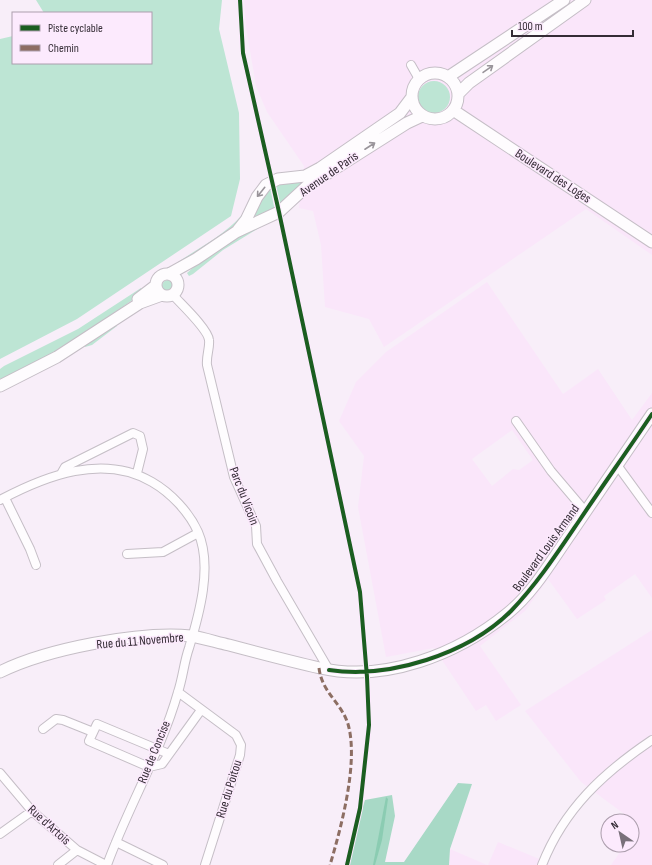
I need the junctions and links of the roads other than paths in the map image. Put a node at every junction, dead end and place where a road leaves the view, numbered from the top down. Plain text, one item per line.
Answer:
1 (564, 0) edge
2 (585, 0) edge
3 (411, 65) dead end
4 (448, 77) junction
5 (419, 79) junction
6 (458, 94) junction
7 (412, 97) junction
8 (453, 110) junction
9 (422, 116) junction
10 (236, 232) junction
11 (652, 242) edge
12 (196, 260) junction
13 (169, 274) junction
14 (178, 283) junction
15 (158, 291) junction
16 (173, 295) junction
17 (0, 380) edge
18 (0, 386) edge
19 (652, 414) edge
20 (516, 421) dead end
21 (617, 465) junction
22 (137, 473) junction
23 (61, 474) junction
24 (2, 499) edge
25 (585, 511) junction
26 (652, 513) edge
27 (198, 533) junction
28 (127, 554) dead end
29 (36, 565) dead end
30 (192, 637) junction
31 (329, 670) junction
32 (0, 672) edge
33 (178, 692) junction
34 (202, 710) junction
35 (43, 729) dead end
36 (93, 732) junction
37 (652, 740) edge
38 (156, 749) junction
39 (169, 754) junction
40 (149, 767) junction
41 (0, 773) edge
42 (32, 811) junction
43 (0, 834) edge
44 (116, 842) junction
45 (77, 850) junction
46 (58, 865) edge
47 (106, 865) edge
48 (163, 865) edge
49 (205, 865) edge
50 (542, 865) edge

1 - 4 main road
6 -> 2 main road
3 - 5 street
4 - 5 main road
4 - 6 main road
5 - 7 main road
6 - 8 main road
7 - 9 main road
7 -> 10 main road, Avenue de Paris
8 - 9 main road
8 - 11 main road, Boulevard des Loges
10 -> 9 main road, Avenue de Paris
10 - 12 main road, Avenue de Paris
12 - 13 main road, Avenue de Paris
12 - 14 main road, Avenue de Paris
13 - 14 main road
13 - 15 main road
14 - 16 main road
15 - 16 main road
15 - 17 main road
15 - 18 main road
16 - 31 street, Parc du Vicoin
19 - 21 main road, Boulevard Louis Armand
20 - 25 street
21 - 25 main road, Boulevard Louis Armand
21 - 26 street
22 - 23 street
22 - 23 street
22 - 27 street, Rue de Concise
23 - 24 street
24 - 29 street
25 - 31 main road, Boulevard Louis Armand
27 - 28 street
27 - 30 street, Rue de Concise
30 - 31 main road, Rue du 11 Novembre
30 - 32 main road, Rue du 11 Novembre
30 - 33 street, Rue de Concise
33 - 34 street, Rue du Poitou
33 - 38 street, Rue de Concise
34 - 39 street
34 - 49 street, Rue du Poitou
35 - 36 street
36 - 38 street
36 - 40 street
37 - 50 street
38 - 39 street
38 - 40 street, Rue de Concise
39 - 40 street
40 - 44 street, Rue de Concise
41 - 42 street, Rue d'Artois
42 - 43 street
42 - 45 street, Rue d'Artois
44 - 47 street, Rue de Concise
44 - 48 street
45 - 46 street
45 - 47 street, Rue d'Artois

